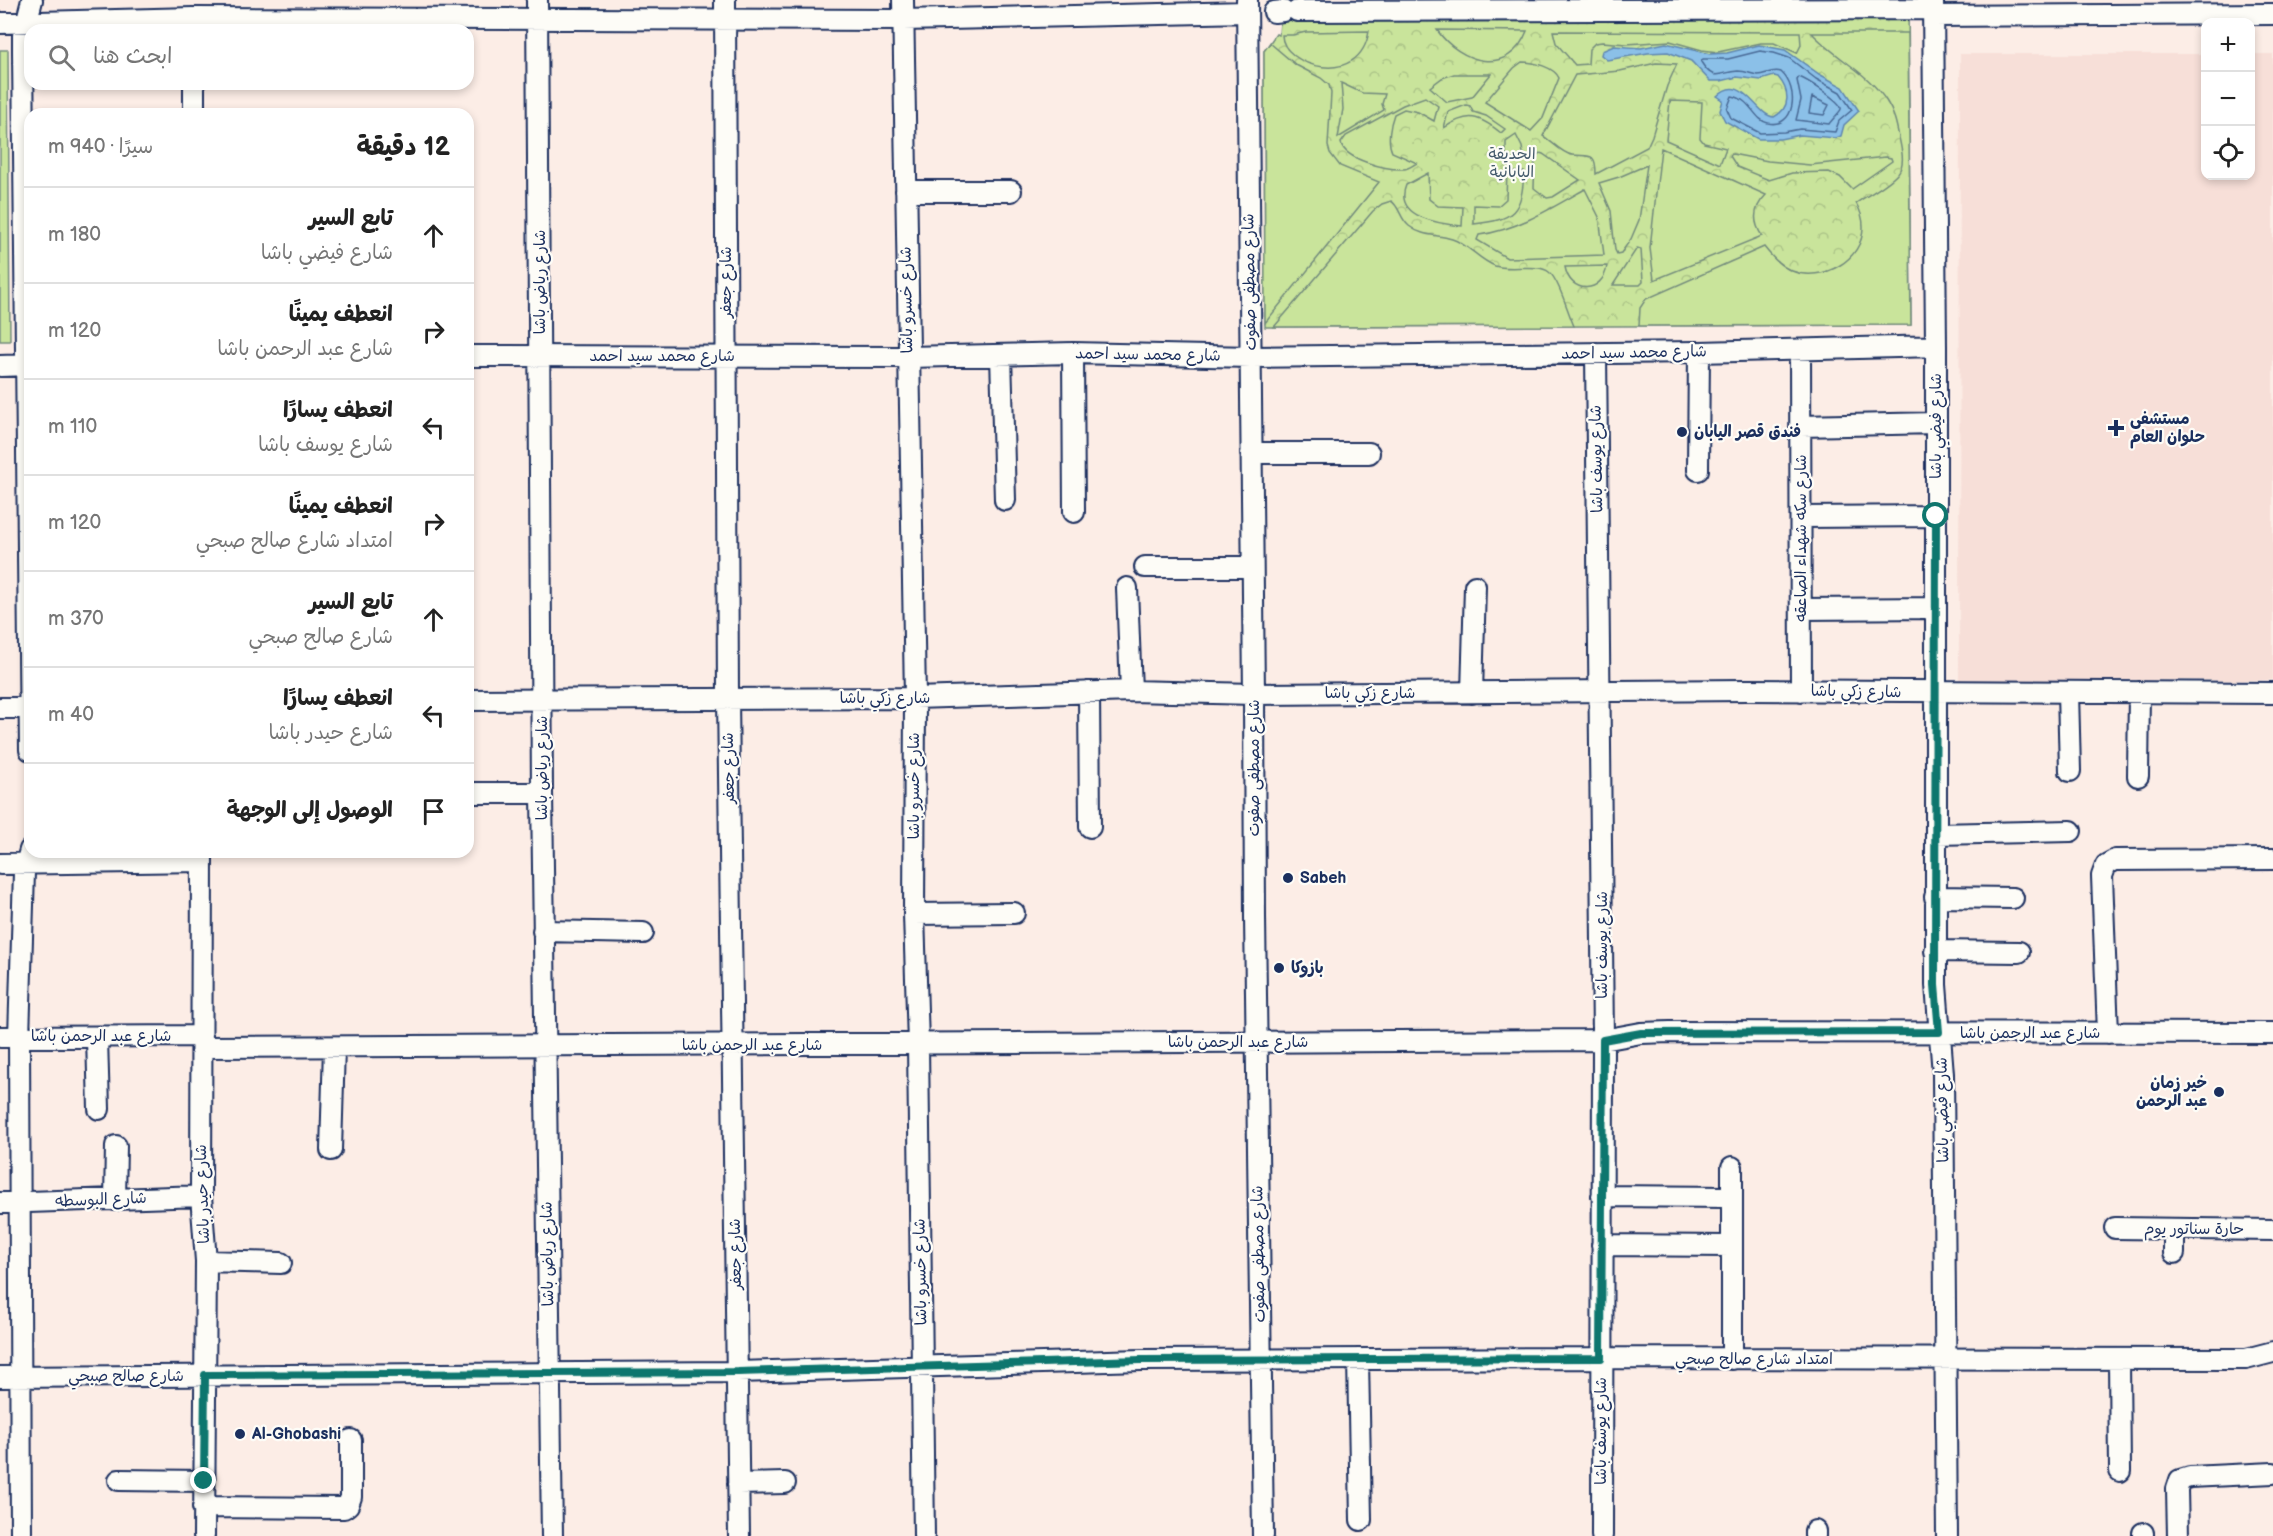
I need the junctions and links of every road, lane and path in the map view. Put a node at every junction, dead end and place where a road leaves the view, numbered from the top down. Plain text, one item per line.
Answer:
1 (32, 0) edge
2 (537, 0) edge
3 (725, 0) edge
4 (1247, 6) edge
5 (1933, 8) edge
6 (903, 10) edge
7 (1285, 11) dead end
8 (2273, 14) edge
9 (193, 16) edge
10 (537, 20) junction
11 (725, 20) junction
12 (0, 23) edge
13 (26, 23) junction
14 (24, 42) edge
15 (194, 90) edge
16 (194, 108) edge
17 (24, 114) edge
18 (906, 191) junction
19 (1011, 191) dead end
20 (1936, 346) junction
21 (1800, 350) junction
22 (1073, 352) junction
23 (1700, 352) junction
24 (1596, 353) junction
25 (540, 355) junction
26 (1001, 355) junction
27 (474, 356) edge
28 (727, 356) junction
29 (908, 357) junction
30 (1251, 357) junction
31 (24, 365) edge
32 (0, 366) edge
33 (1936, 423) junction
34 (1801, 426) junction
35 (1251, 453) junction
36 (1369, 453) dead end
37 (1698, 470) dead end
38 (1005, 500) dead end
39 (1074, 512) dead end
40 (1936, 516) junction
41 (1801, 517) junction
42 (1145, 567) dead end
43 (1252, 567) junction
44 (1475, 586) dead end
45 (1127, 588) dead end
46 (1936, 608) junction
47 (1801, 609) junction
48 (1131, 691) junction
49 (1801, 691) junction
50 (1089, 692) junction
51 (2068, 692) junction
52 (2139, 692) junction
53 (1472, 693) junction
54 (1600, 693) junction
55 (1936, 693) junction
56 (2273, 693) edge
57 (1254, 694) junction
58 (542, 698) junction
59 (728, 698) junction
60 (915, 698) junction
61 (474, 700) edge
62 (0, 708) edge
63 (24, 708) edge
64 (2070, 771) dead end
65 (2138, 776) dead end
66 (474, 793) edge
67 (542, 793) junction
68 (1090, 827) dead end
69 (2071, 831) dead end
70 (1936, 834) junction
71 (24, 858) edge
72 (28, 858) edge
73 (202, 858) edge
74 (2273, 860) edge
75 (0, 864) edge
76 (1935, 897) junction
77 (2013, 898) dead end
78 (1014, 913) dead end
79 (914, 914) junction
80 (543, 931) junction
81 (643, 933) dead end
82 (1935, 951) junction
83 (2019, 952) dead end
84 (1939, 1032) junction
85 (2108, 1033) junction
86 (2273, 1034) edge
87 (10, 1036) edge
88 (97, 1038) junction
89 (1603, 1040) junction
90 (202, 1042) junction
91 (1256, 1042) junction
92 (733, 1044) junction
93 (918, 1044) junction
94 (545, 1046) junction
95 (334, 1047) junction
96 (99, 1109) dead end
97 (116, 1146) dead end
98 (331, 1150) dead end
99 (1732, 1167) dead end
100 (201, 1196) junction
101 (1602, 1196) junction
102 (1731, 1197) junction
103 (115, 1200) junction
104 (20, 1202) junction
105 (0, 1203) edge
106 (2115, 1228) dead end
107 (2174, 1229) junction
108 (2273, 1230) edge
109 (1602, 1245) junction
110 (1731, 1246) junction
111 (2174, 1253) dead end
112 (206, 1260) junction
113 (281, 1263) dead end
114 (2273, 1352) edge
115 (1601, 1358) junction
116 (1358, 1359) junction
117 (1731, 1359) junction
118 (2119, 1359) junction
119 (2246, 1359) junction
120 (1945, 1360) junction
121 (1261, 1361) junction
122 (922, 1367) junction
123 (2273, 1367) edge
124 (738, 1372) junction
125 (549, 1373) junction
126 (205, 1375) junction
127 (0, 1377) edge
128 (21, 1377) junction
129 (351, 1440) dead end
130 (2120, 1472) dead end
131 (2273, 1473) edge
132 (118, 1480) dead end
133 (204, 1481) junction
134 (785, 1483) dead end
135 (738, 1484) junction
136 (203, 1508) junction
137 (1361, 1521) dead end
138 (21, 1536) edge
139 (204, 1536) edge
140 (552, 1536) edge
141 (739, 1536) edge
142 (924, 1536) edge
143 (1263, 1536) edge
144 (1602, 1536) edge
145 (1947, 1536) edge
146 (2178, 1536) edge

1 - 13 street
2 - 10 street, شارع رياض باشا
3 - 11 street, شارع جعفر
4 - 6 street
4 - 30 street, شارع مصطفى صفوت
5 - 7 street
5 - 8 street
5 - 20 street, شارع فيضي باشا
6 - 11 street
6 - 18 street, شارع خسرو باشا
9 - 10 street
9 - 13 street
10 - 11 street
10 - 25 street, شارع رياض باشا
11 - 28 street, شارع جعفر
12 - 13 street
14 - 17 street
15 - 16 street
18 - 19 street
18 - 29 street, شارع خسرو باشا
20 - 21 street, شارع محمد سيد احمد
20 - 33 street, شارع فيضي باشا
21 - 23 street, شارع محمد سيد احمد
21 - 34 street, شارع سكه شهداء الصاعقه
22 - 26 street, شارع محمد سيد احمد
22 - 30 street, شارع محمد سيد احمد
22 - 39 street
23 - 24 street, شارع محمد سيد احمد
23 - 37 street
24 - 30 street, شارع محمد سيد احمد
24 - 54 street, شارع يوسف باشا
25 - 27 street, شارع محمد سيد احمد
25 - 28 street, شارع محمد سيد احمد
25 - 58 street, شارع رياض باشا
26 - 29 street, شارع محمد سيد احمد
26 - 38 street
28 - 29 street, شارع محمد سيد احمد
28 - 59 street, شارع جعفر
29 - 60 street, شارع خسرو باشا
30 - 35 street, شارع مصطفى صفوت
31 - 32 street
33 - 34 street
33 - 40 street, شارع فيضي باشا
34 - 41 street, شارع سكه شهداء الصاعقه
35 - 36 street
35 - 43 street, شارع مصطفى صفوت
40 - 41 street
40 - 46 street, شارع فيضي باشا
41 - 47 street, شارع سكه شهداء الصاعقه
42 - 43 street
43 - 57 street, شارع مصطفى صفوت
44 - 53 street
45 - 48 street
46 - 47 street
46 - 55 street, شارع فيضي باشا
47 - 49 street, شارع سكه شهداء الصاعقه
48 - 50 street, شارع زكي باشا
48 - 57 street, شارع زكي باشا
49 - 54 street, شارع زكي باشا
49 - 55 street, شارع زكي باشا
50 - 60 street, شارع زكي باشا
50 - 68 street
51 - 52 street, شارع زكي باشا
51 - 55 street, شارع زكي باشا
51 - 64 street
52 - 56 street, شارع زكي باشا
52 - 65 street
53 - 54 street, شارع زكي باشا
53 - 57 street, شارع زكي باشا
54 - 89 street, شارع يوسف باشا
55 - 70 street, شارع فيضي باشا
57 - 91 street, شارع مصطفى صفوت
58 - 59 street, شارع زكي باشا
58 - 61 street, شارع زكي باشا
58 - 67 street, شارع رياض باشا
59 - 60 street, شارع زكي باشا
59 - 92 street, شارع جعفر
60 - 79 street, شارع خسرو باشا
62 - 63 street
66 - 67 street
67 - 80 street, شارع رياض باشا
69 - 70 street
70 - 76 street, شارع فيضي باشا
71 - 75 street
72 - 87 street
73 - 90 street, شارع حيدر باشا
74 - 85 street
76 - 77 street
76 - 82 street, شارع فيضي باشا
78 - 79 street
79 - 93 street, شارع خسرو باشا
80 - 81 street
80 - 94 street, شارع رياض باشا
82 - 83 street
82 - 84 street, شارع فيضي باشا
84 - 85 street, شارع عبد الرحمن باشا
84 - 89 street, شارع عبد الرحمن باشا
84 - 120 street, شارع فيضي باشا
85 - 86 street, شارع عبد الرحمن باشا
87 - 88 street, شارع عبد الرحمن باشا
87 - 104 street
88 - 90 street, شارع عبد الرحمن باشا
88 - 96 street
89 - 91 street, شارع عبد الرحمن باشا
89 - 101 street, شارع يوسف باشا
90 - 95 street, شارع عبد الرحمن باشا
90 - 100 street, شارع حيدر باشا
91 - 93 street, شارع عبد الرحمن باشا
91 - 121 street, شارع مصطفى صفوت
92 - 93 street, شارع عبد الرحمن باشا
92 - 94 street, شارع عبد الرحمن باشا
92 - 124 street, شارع جعفر
93 - 122 street, شارع خسرو باشا
94 - 95 street, شارع عبد الرحمن باشا
94 - 125 street, شارع رياض باشا
95 - 98 street
97 - 103 street
99 - 102 street
100 - 103 street, شارع البوسطه
100 - 112 street, شارع حيدر باشا
101 - 102 street
101 - 109 street, شارع يوسف باشا
102 - 110 street
103 - 104 street, شارع البوسطه
104 - 105 street, شارع البوسطه
104 - 128 street
106 - 107 street, حارة سناتور يوم
107 - 108 street, حارة سناتور يوم
107 - 111 street
109 - 110 street
109 - 115 street, شارع يوسف باشا
110 - 117 street
112 - 113 street
112 - 126 street, شارع حيدر باشا
114 - 119 street, امتداد شارع صالح صبحي
115 - 116 street, امتداد شارع صالح صبحي
115 - 117 street, امتداد شارع صالح صبحي
115 - 144 street, شارع يوسف باشا
116 - 121 street, امتداد شارع صالح صبحي
116 - 137 street
117 - 120 street, امتداد شارع صالح صبحي
118 - 119 street, امتداد شارع صالح صبحي
118 - 120 street, امتداد شارع صالح صبحي
118 - 130 street
119 - 123 street, امتداد شارع صالح صبحي
120 - 145 street, شارع فيضي باشا
121 - 122 street, شارع صالح صبحي
121 - 143 street, شارع مصطفى صفوت
122 - 124 street, شارع صالح صبحي
122 - 142 street, شارع خسرو باشا
124 - 125 street, شارع صالح صبحي
124 - 135 street, شارع جعفر
125 - 126 street, شارع صالح صبحي
125 - 140 street, شارع رياض باشا
126 - 128 street, شارع صالح صبحي
126 - 133 street, شارع حيدر باشا
127 - 128 street, شارع صالح صبحي
128 - 138 street
129 - 136 street
131 - 146 street
132 - 133 street
133 - 136 street, شارع حيدر باشا
134 - 135 street
135 - 141 street, شارع جعفر
136 - 139 street, شارع حيدر باشا

